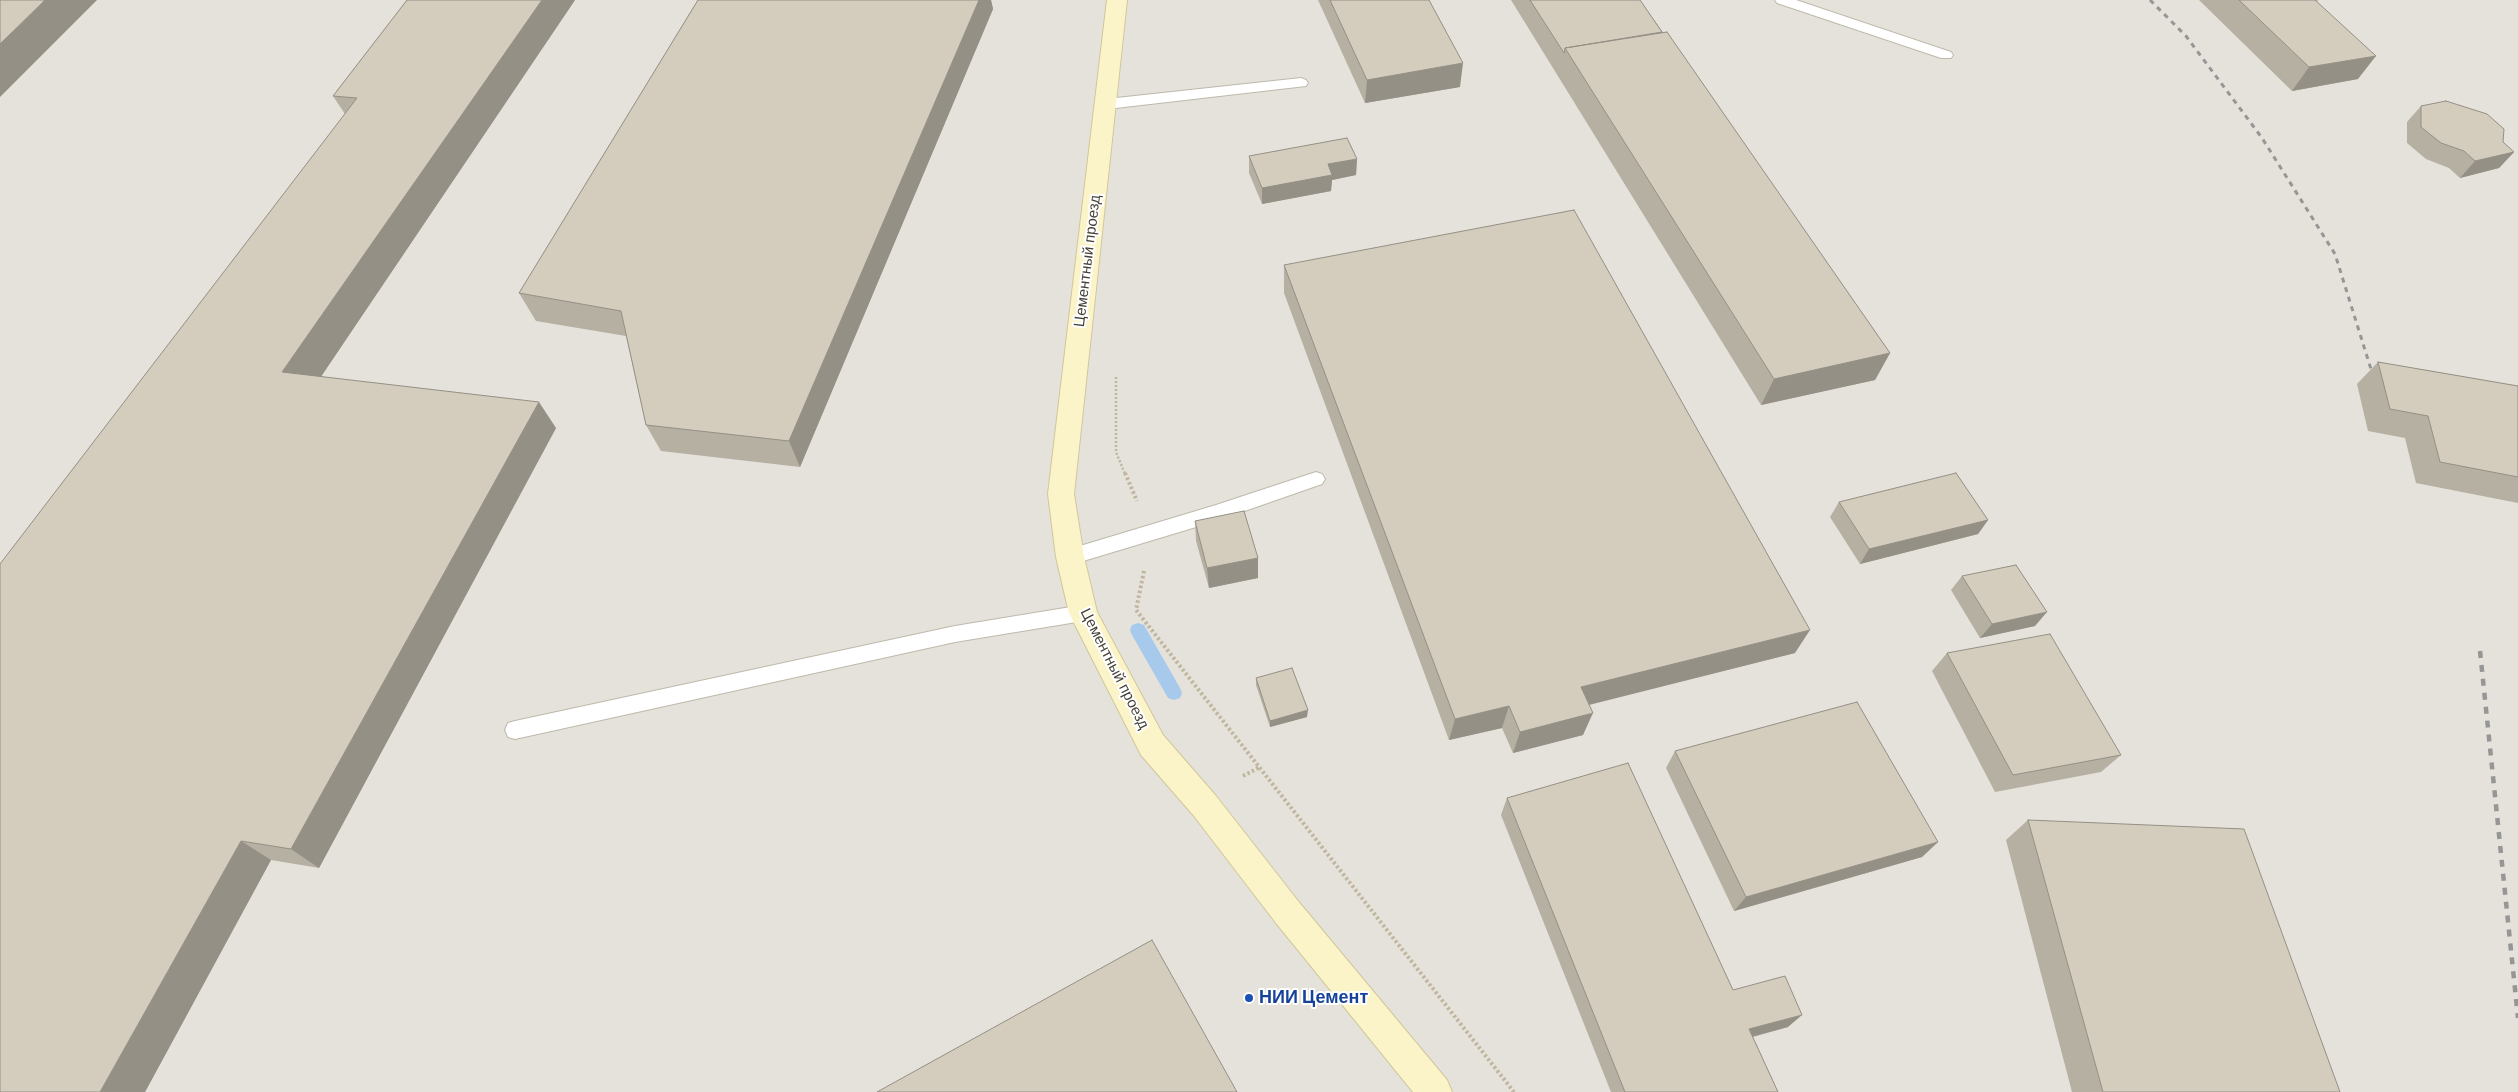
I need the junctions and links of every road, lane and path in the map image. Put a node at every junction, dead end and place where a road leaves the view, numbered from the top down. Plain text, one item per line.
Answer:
1 (1117, 0) edge
2 (1782, 0) edge
3 (1946, 55) dead end
4 (1301, 83) dead end
5 (1106, 104) junction
6 (1116, 376) dead end
7 (1316, 478) dead end
8 (1152, 533) junction
9 (1070, 557) junction
10 (1083, 613) junction
11 (515, 730) dead end
12 (1260, 767) junction
13 (1243, 776) dead end
14 (1435, 1092) edge
15 (1514, 1092) edge

1 - 5 street, Цементный проезд
2 - 3 lane
4 - 5 lane
5 - 9 street, Цементный проезд
6 - 8 path
7 - 8 lane
8 - 9 lane
8 - 12 path
9 - 10 street, Цементный проезд
10 - 11 lane
10 - 14 street, Цементный проезд
12 - 13 path
12 - 15 path

